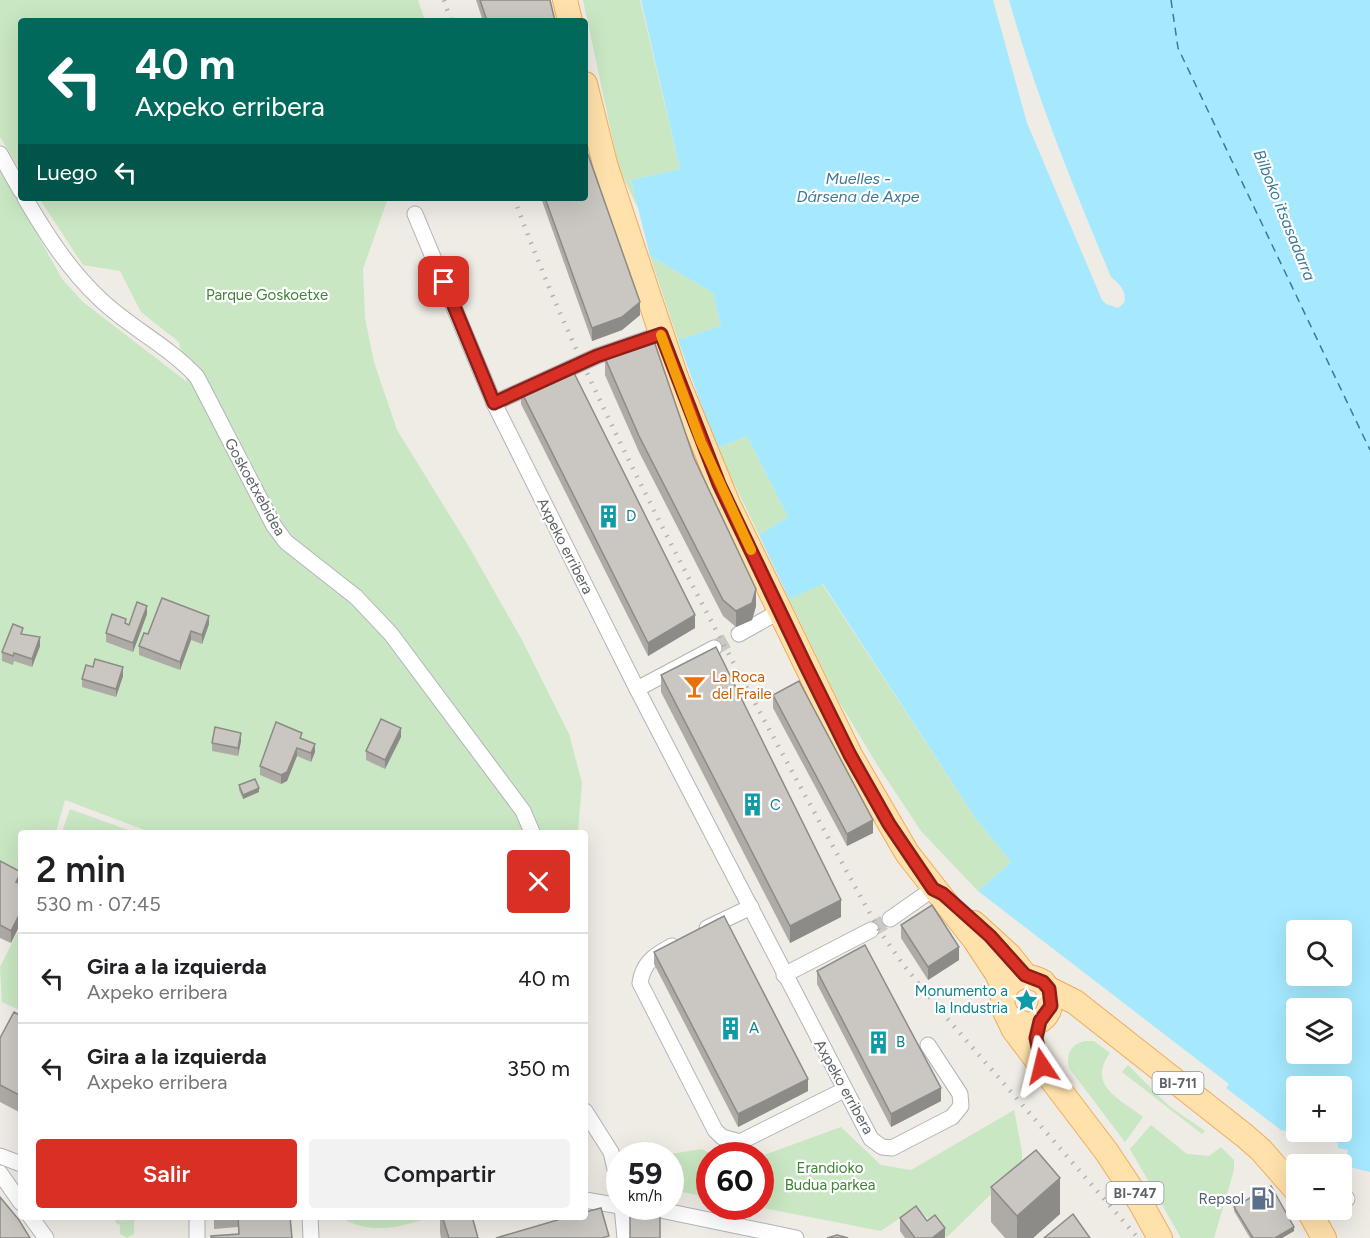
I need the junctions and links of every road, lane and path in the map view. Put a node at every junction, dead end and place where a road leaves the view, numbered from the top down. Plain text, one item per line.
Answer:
1 (565, 0) edge
2 (569, 18) edge
3 (588, 96) edge
4 (0, 154) edge
5 (18, 185) edge
6 (27, 201) edge
7 (415, 214) dead end
8 (661, 334) junction
9 (494, 403) junction
10 (780, 611) junction
11 (739, 634) tunnel mouth
12 (714, 648) tunnel mouth
13 (637, 689) junction
14 (531, 830) edge
15 (933, 889) junction
16 (751, 907) junction
17 (890, 919) tunnel mouth
18 (870, 930) tunnel mouth
19 (784, 975) junction
20 (1025, 975) junction
21 (1049, 989) junction
22 (1004, 991) junction
23 (1008, 1017) junction
24 (1044, 1018) junction
25 (928, 1045) dead end
26 (1042, 1066) junction
27 (844, 1090) junction
28 (588, 1116) edge
29 (606, 1144) edge
30 (0, 1156) edge
31 (18, 1163) edge
32 (18, 1171) edge
33 (0, 1172) edge
34 (1286, 1174) edge
35 (1286, 1188) edge
36 (18, 1199) edge
37 (588, 1200) edge
38 (606, 1204) edge
39 (684, 1215) edge
40 (33, 1220) edge
41 (197, 1220) edge
42 (310, 1220) edge
43 (622, 1220) edge
44 (46, 1238) edge
45 (197, 1238) edge
46 (311, 1238) edge
47 (624, 1238) edge
48 (796, 1238) edge
49 (1160, 1238) edge

1 - 2 main road
3 - 8 main road, BI-711
4 - 5 street
6 - 14 street, Goskoetxebidea
7 - 9 street, Axpeko erribera
8 - 9 street
8 - 10 main road, BI-711
9 - 13 street, Axpeko erribera
10 - 11 street
10 - 15 main road, BI-711
12 - 13 street
13 - 16 street, Axpeko erribera
15 - 17 street
15 - 20 main road, BI-711
15 - 22 main road, BI-711
16 - 19 street, Axpeko erribera
16 - 27 street
18 - 19 street
19 - 27 street, Axpeko erribera
20 - 21 main road, BI-711
20 - 22 main road
21 - 24 main road
21 - 34 main road, BI-711
22 - 23 main road, BI-711
23 - 24 main road, BI-711
23 - 26 main road, BI-747
24 - 26 main road, BI-747
24 - 35 main road, BI-711
25 - 27 street, Axpeko erribera
26 - 49 main road, BI-747
28 - 29 street
30 - 31 street
32 - 33 street
33 - 36 street
37 - 38 street
39 - 48 street
40 - 44 street
41 - 45 street
42 - 46 street
43 - 47 street

